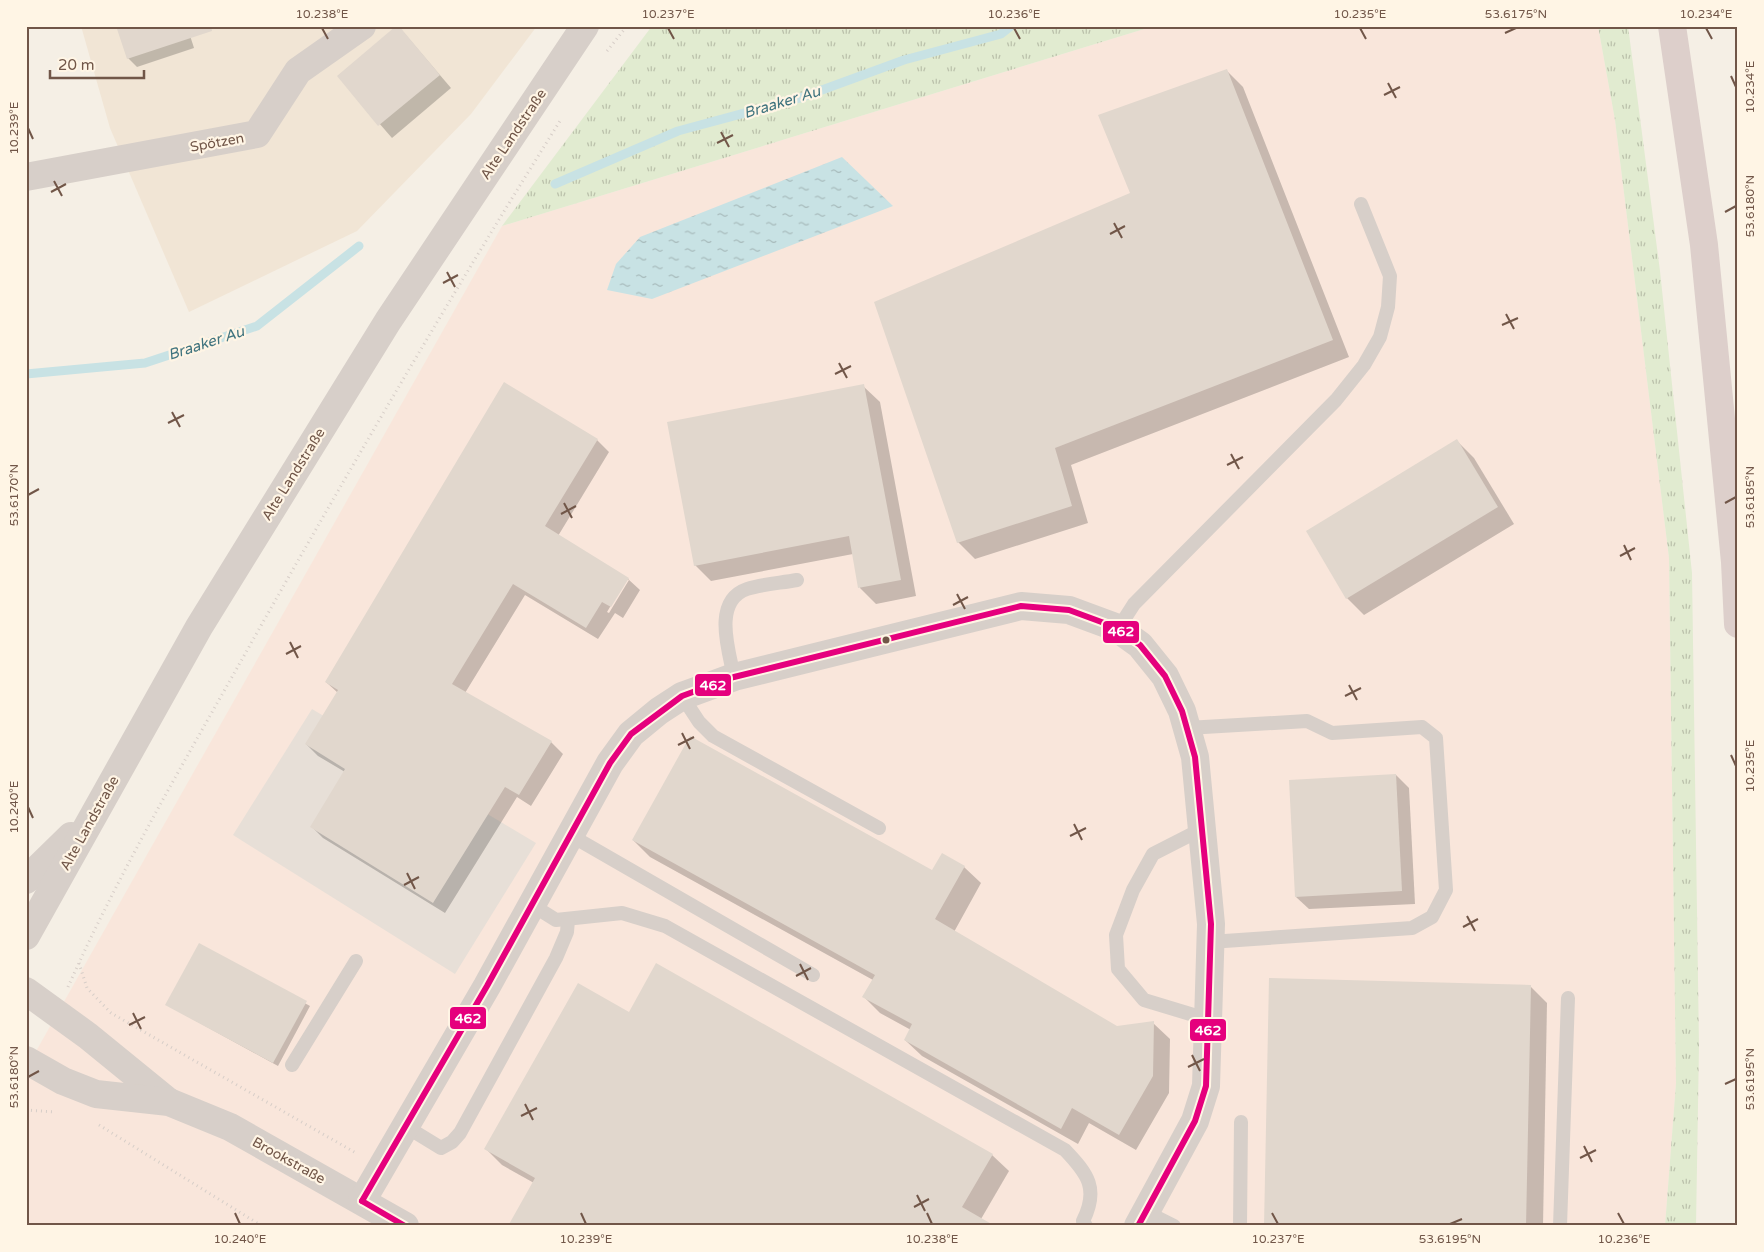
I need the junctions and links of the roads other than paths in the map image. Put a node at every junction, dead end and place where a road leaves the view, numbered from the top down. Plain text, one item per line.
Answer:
1 (362, 26) edge
2 (585, 26) edge
3 (1672, 26) edge
4 (26, 177) edge
5 (1361, 204) dead end
6 (797, 580) dead end
7 (1738, 624) edge
8 (1118, 629) junction
9 (734, 677) junction
10 (682, 696) junction
11 (1187, 728) junction
12 (95, 812) junction
13 (879, 828) dead end
14 (1202, 829) junction
15 (570, 835) junction
16 (26, 880) edge
17 (532, 904) junction
18 (568, 920) junction
19 (26, 936) edge
20 (1210, 942) junction
21 (356, 961) dead end
22 (812, 975) dead end
23 (26, 991) edge
24 (1568, 998) dead end
25 (1210, 1020) junction
26 (26, 1060) edge
27 (292, 1065) dead end
28 (169, 1102) junction
29 (1241, 1122) dead end
30 (406, 1126) junction
31 (362, 1201) junction
32 (1142, 1219) edge
33 (405, 1226) edge
34 (1086, 1226) edge
35 (1174, 1226) edge
36 (1240, 1226) edge
37 (1560, 1226) edge

1 - 4 street, Spötzen
2 - 12 street, Alte Landstraße
3 - 7 highway
5 - 8 lane
6 - 9 lane
8 - 9 street
8 - 11 street
9 - 10 street
10 - 13 lane
10 - 15 street
11 - 14 street
11 - 20 lane
12 - 16 street
12 - 19 street, Alte Landstraße
14 - 20 street
14 - 25 lane
15 - 17 street
15 - 22 lane
17 - 18 lane
17 - 30 street
18 - 30 lane
18 - 34 lane
20 - 25 street
21 - 27 lane
23 - 28 street, Brookstraße
24 - 37 lane
25 - 32 street
26 - 28 street, Brookstraße
28 - 31 street, Brookstraße
29 - 36 lane
30 - 31 street
31 - 33 street, Brookstraße
32 - 35 lane

